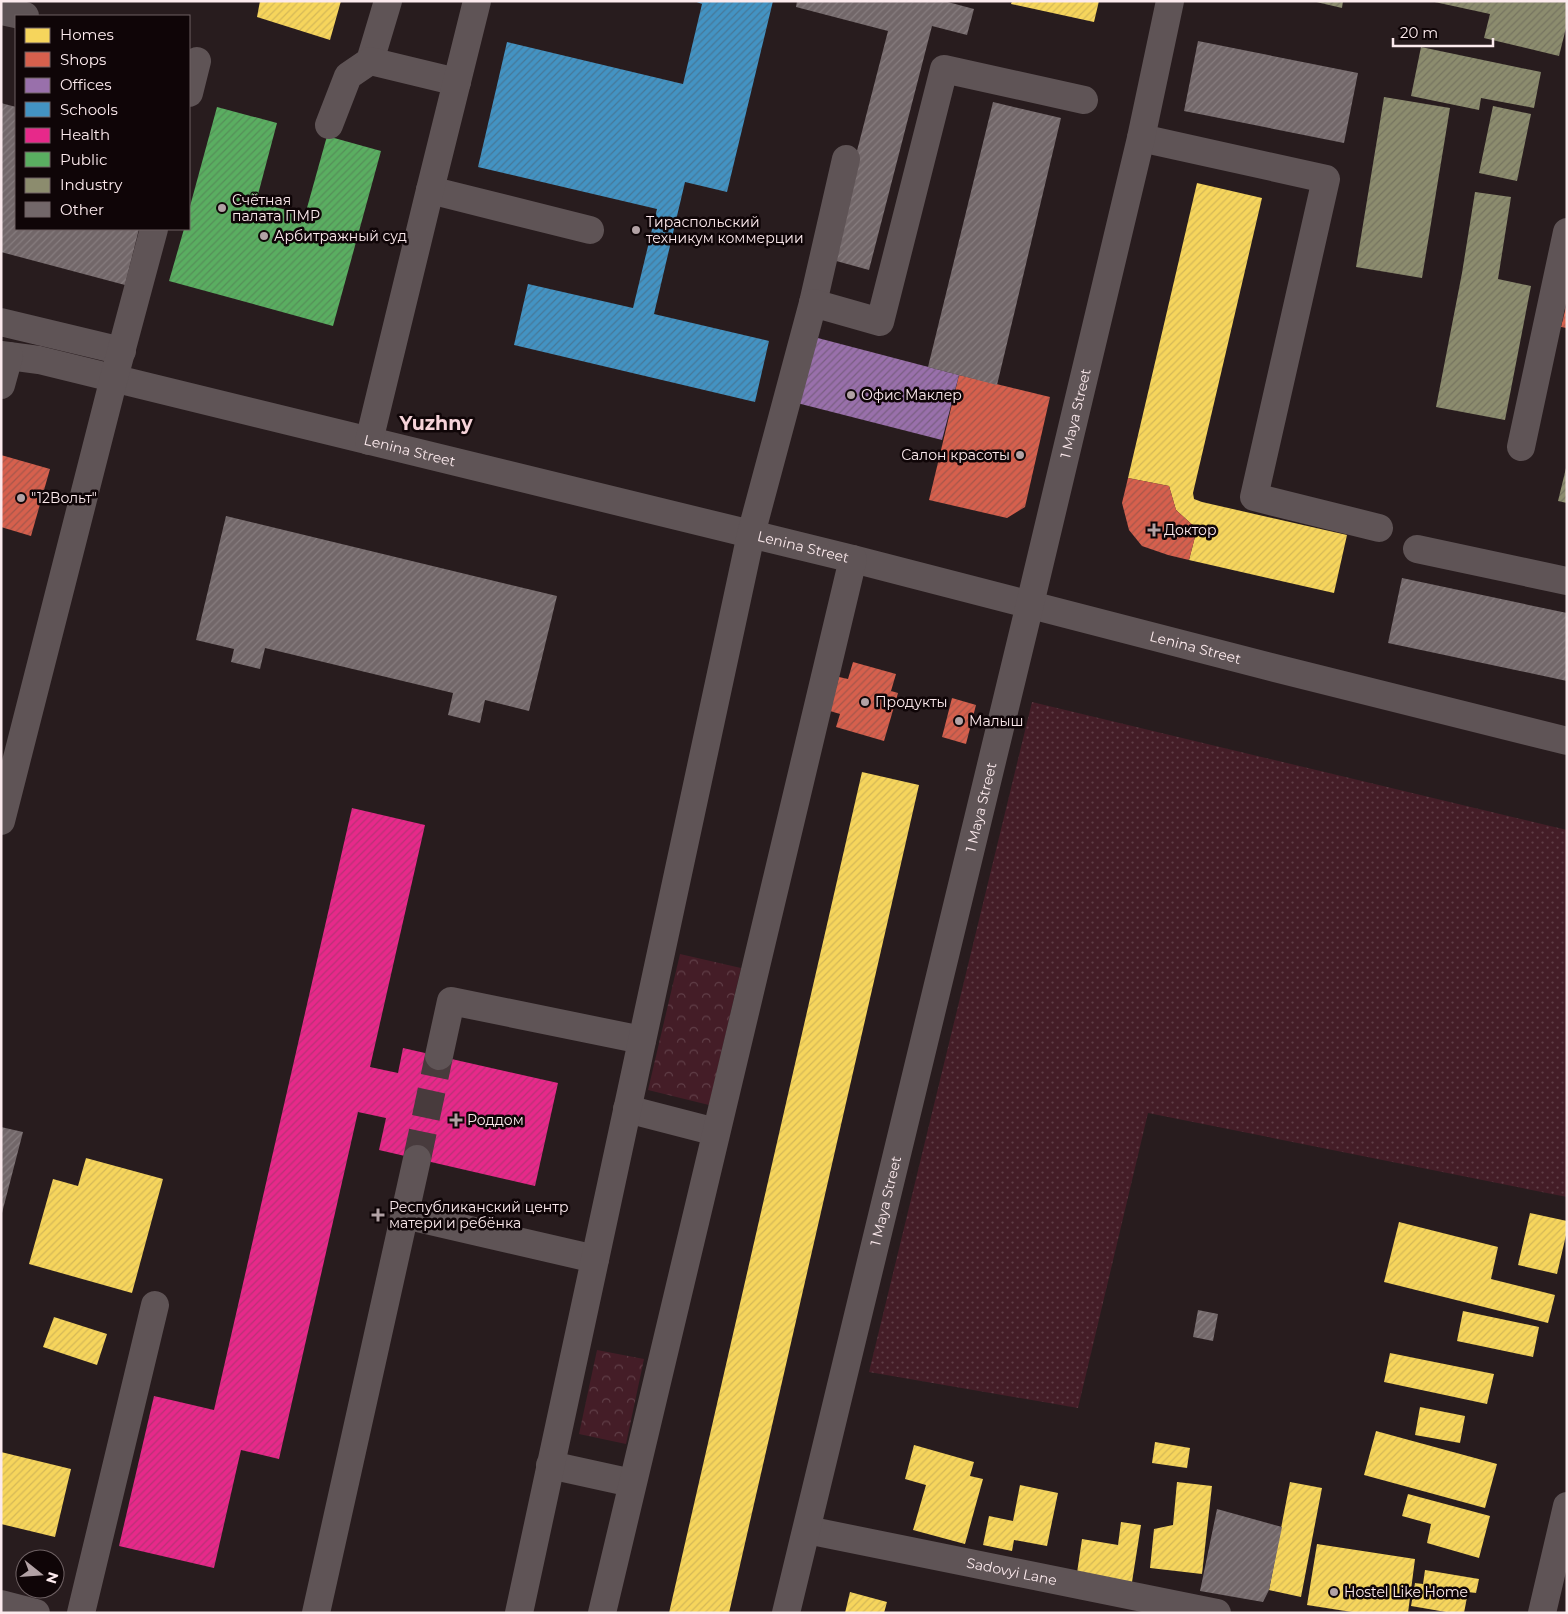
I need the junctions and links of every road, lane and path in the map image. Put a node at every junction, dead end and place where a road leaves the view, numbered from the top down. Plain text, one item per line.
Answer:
1 (388, 1) edge
2 (477, 1) edge
3 (1170, 1) edge
4 (1, 11) edge
5 (20, 15) edge
6 (370, 61) junction
7 (197, 62) dead end
8 (457, 82) junction
9 (190, 89) edge
10 (1084, 100) dead end
11 (328, 125) dead end
12 (1141, 138) junction
13 (846, 159) dead end
14 (430, 190) junction
15 (154, 230) edge
16 (590, 230) dead end
17 (1567, 232) edge
18 (813, 303) junction
19 (1, 322) edge
20 (122, 350) junction
21 (5, 356) edge
22 (114, 378) junction
23 (1, 384) edge
24 (369, 441) junction
25 (1521, 447) dead end
26 (1379, 528) dead end
27 (751, 534) junction
28 (1417, 549) dead end
29 (853, 559) junction
30 (1567, 581) edge
31 (1030, 604) junction
32 (1567, 741) edge
33 (1, 821) edge
34 (642, 1040) junction
35 (439, 1056) tunnel mouth
36 (627, 1109) junction
37 (716, 1132) junction
38 (417, 1159) tunnel mouth
39 (405, 1215) junction
40 (595, 1259) junction
41 (155, 1306) dead end
42 (550, 1465) junction
43 (632, 1483) junction
44 (1567, 1506) edge
45 (806, 1530) junction
46 (1, 1604) edge
47 (36, 1613) edge
48 (81, 1613) edge
49 (316, 1613) edge
50 (519, 1613) edge
51 (602, 1613) edge
52 (786, 1613) edge
53 (1217, 1613) edge
54 (1542, 1613) edge

1 - 6 street
2 - 8 street
3 - 12 street, 1 Maya Street
4 - 5 street
6 - 8 street
6 - 11 street
7 - 9 street
8 - 14 street
10 - 18 street
12 - 26 street
12 - 31 street, 1 Maya Street
13 - 18 street
14 - 16 street
14 - 24 street
15 - 20 street
17 - 25 street
18 - 27 street
19 - 20 street
20 - 22 street
21 - 22 street, Lenina Street
21 - 23 street
22 - 24 street, Lenina Street
22 - 33 street
24 - 27 street, Lenina Street
27 - 29 street, Lenina Street
27 - 34 street
28 - 30 street
29 - 31 street, Lenina Street
29 - 37 street
31 - 32 street, Lenina Street
31 - 45 street, 1 Maya Street
34 - 35 street
34 - 36 street
36 - 37 street
36 - 40 street
37 - 43 street
38 - 39 street
39 - 40 street
39 - 49 street
40 - 42 street
41 - 48 street
42 - 43 street
42 - 50 street
43 - 51 street
44 - 54 street
45 - 52 street, 1 Maya Street
45 - 53 street, Sadovyi Lane
46 - 47 street

